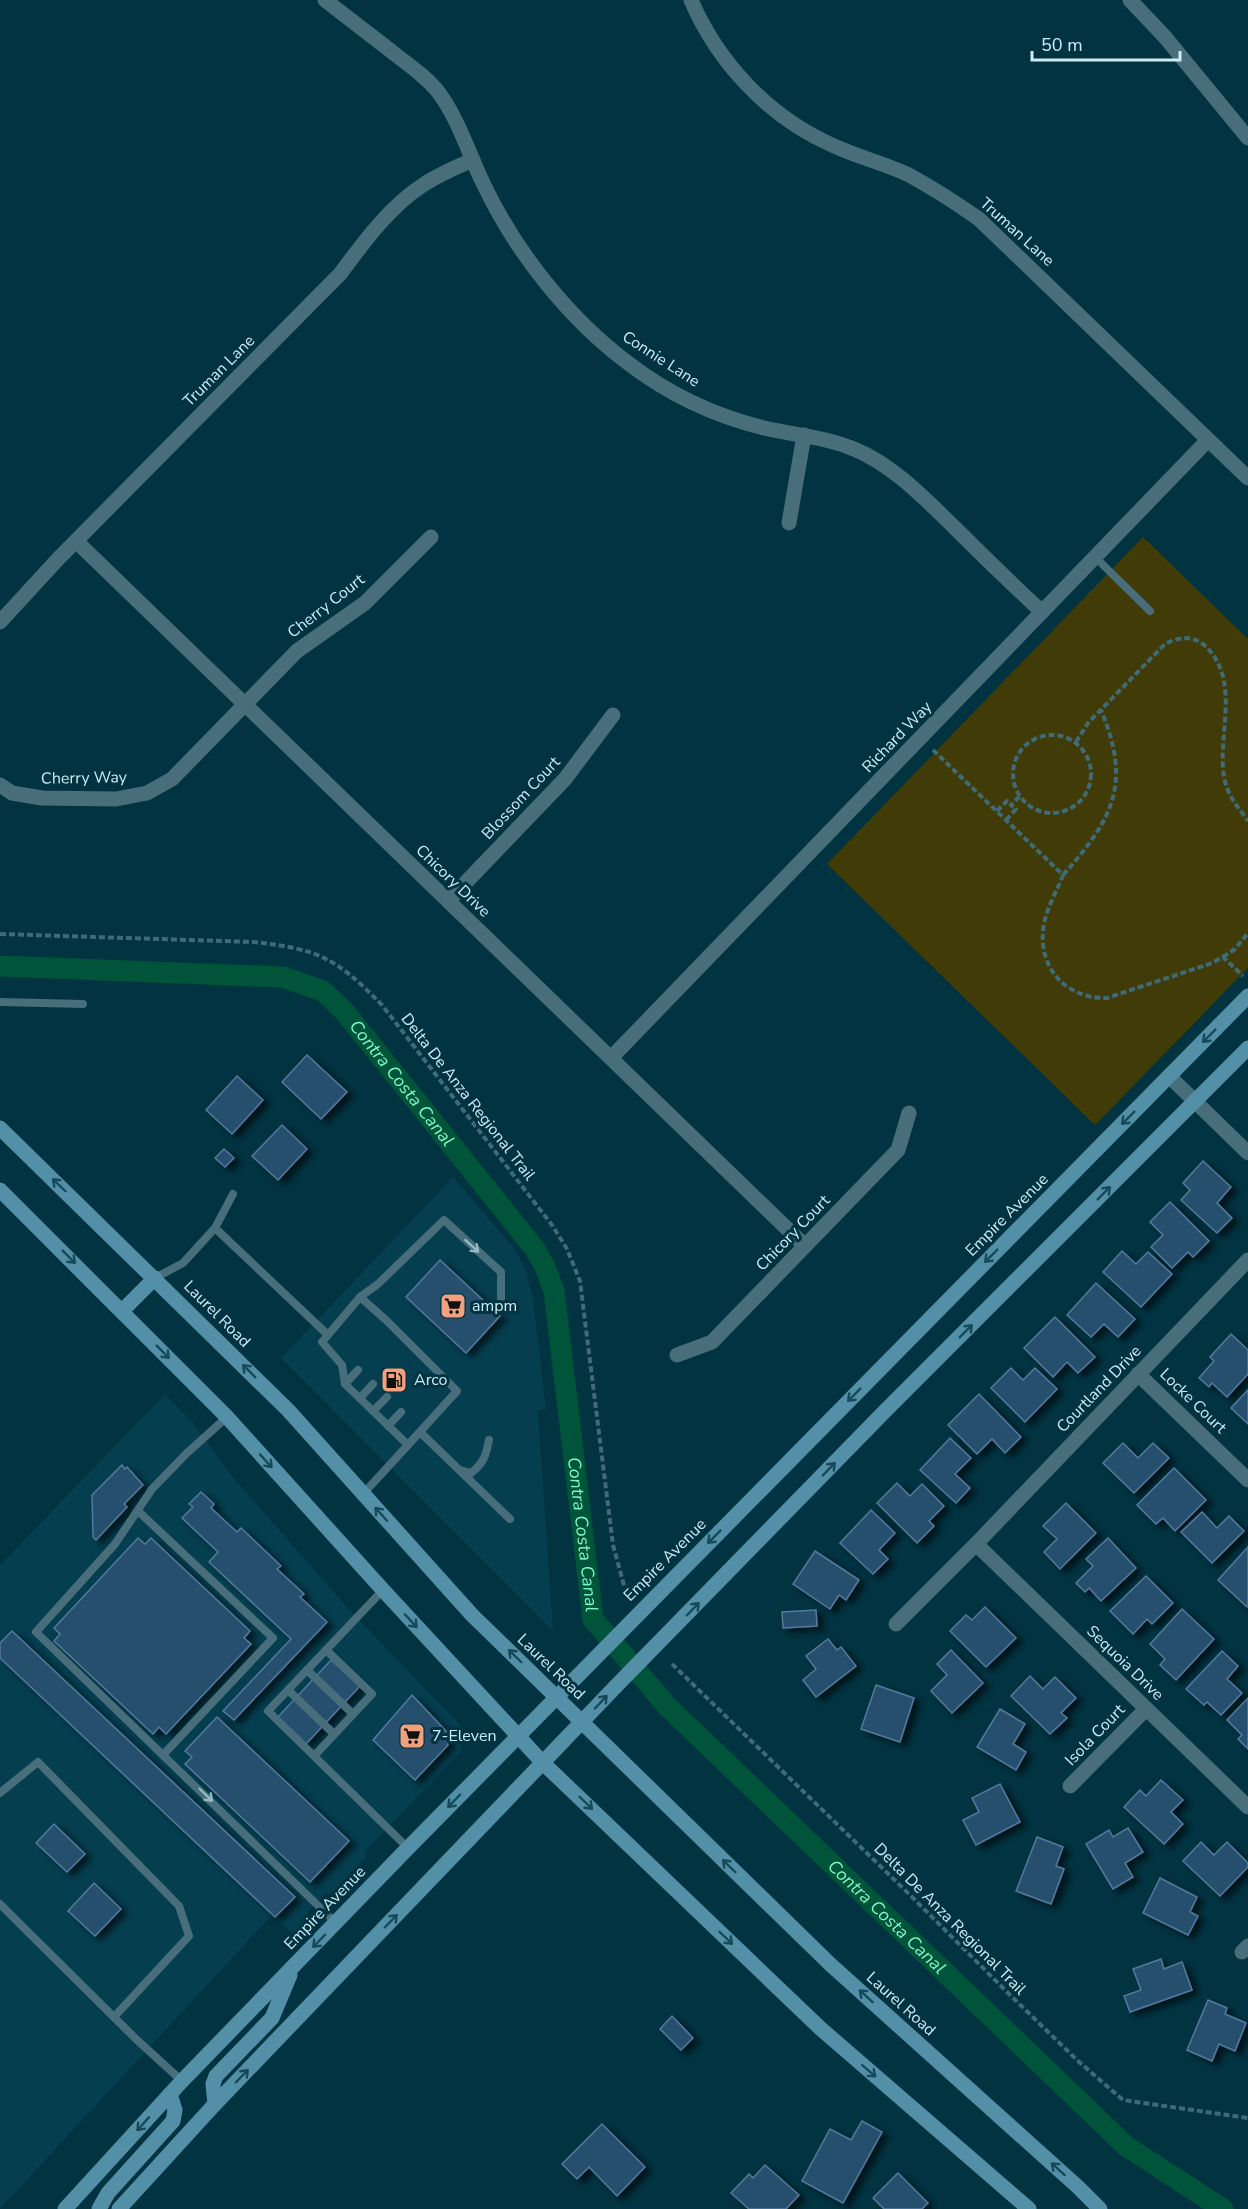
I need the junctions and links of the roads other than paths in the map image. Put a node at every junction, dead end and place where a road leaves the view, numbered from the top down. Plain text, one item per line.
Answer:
1 (325, 0) edge
2 (691, 0) edge
3 (1130, 0) edge
4 (1248, 138) edge
5 (473, 160) junction
6 (804, 435) junction
7 (1208, 440) junction
8 (1248, 478) edge
9 (789, 523) dead end
10 (431, 537) dead end
11 (76, 541) junction
12 (1095, 557) junction
13 (1150, 611) dead end
14 (1042, 612) junction
15 (0, 622) edge
16 (244, 704) junction
17 (613, 715) dead end
18 (0, 785) edge
19 (448, 901) junction
20 (1248, 996) edge
21 (0, 1002) edge
22 (83, 1004) dead end
23 (1248, 1048) edge
24 (611, 1058) junction
25 (1169, 1076) junction
26 (1195, 1101) junction
27 (909, 1113) dead end
28 (0, 1128) edge
29 (1248, 1153) edge
30 (0, 1190) edge
31 (233, 1194) dead end
32 (215, 1228) junction
33 (805, 1246) junction
34 (1248, 1260) edge
35 (155, 1278) junction
36 (360, 1297) junction
37 (501, 1309) dead end
38 (122, 1311) junction
39 (328, 1335) junction
40 (677, 1355) dead end
41 (358, 1370) dead end
42 (1138, 1374) junction
43 (345, 1384) junction
44 (373, 1384) dead end
45 (387, 1397) dead end
46 (360, 1398) junction
47 (373, 1411) junction
48 (401, 1412) dead end
49 (227, 1417) junction
50 (388, 1426) junction
51 (420, 1432) junction
52 (489, 1440) dead end
53 (408, 1445) junction
54 (458, 1470) junction
55 (1248, 1480) edge
56 (363, 1494) junction
57 (138, 1511) junction
58 (510, 1519) dead end
59 (976, 1544) junction
60 (383, 1590) junction
61 (896, 1624) dead end
62 (326, 1650) junction
63 (307, 1670) junction
64 (288, 1690) junction
65 (556, 1697) junction
66 (1146, 1709) junction
67 (353, 1714) junction
68 (582, 1722) junction
69 (334, 1734) junction
70 (518, 1736) junction
71 (164, 1755) junction
72 (315, 1755) junction
73 (543, 1763) junction
74 (1070, 1786) dead end
75 (0, 1793) edge
76 (1248, 1807) edge
77 (408, 1848) junction
78 (0, 1904) edge
79 (336, 1923) junction
80 (292, 1970) junction
81 (114, 2017) junction
82 (182, 2081) junction
83 (170, 2094) junction
84 (215, 2104) junction
85 (65, 2209) edge
86 (99, 2209) edge
87 (119, 2209) edge
88 (1029, 2209) edge
89 (1100, 2209) edge

1 - 5 street, Connie Lane
2 - 7 street, Truman Lane
3 - 4 street
5 - 6 street, Connie Lane
5 - 11 street, Truman Lane
6 - 9 street
6 - 14 street, Connie Lane
7 - 8 street, Truman Lane
7 - 12 street, Richard Way
10 - 16 street, Cherry Court
11 - 15 street, Truman Lane
11 - 16 street, Chicory Drive
12 - 13 lane
12 - 14 street, Richard Way
14 - 24 street, Richard Way
16 - 18 street, Cherry Way
16 - 19 street, Chicory Drive
17 - 19 street, Blossom Court
19 - 24 street, Chicory Drive
20 -> 25 main road, Empire Avenue
21 - 22 lane
23 - 26 main road
24 - 33 street, Chicory Drive
25 - 26 street
25 -> 65 main road, Empire Avenue
26 - 29 street
68 -> 26 main road
27 - 33 street, Chicory Court
35 -> 28 main road, Laurel Road
30 -> 38 main road
31 - 32 lane
32 - 35 lane
32 - 39 lane
33 - 40 street, Chicory Court
34 - 42 street, Courtland Drive
35 - 38 main road
56 -> 35 main road, Laurel Road
36 -> 37 lane
36 - 39 lane
36 - 51 lane
38 -> 49 main road
39 - 43 lane
41 - 43 lane
42 - 55 street, Locke Court
42 - 59 street, Courtland Drive
43 - 46 lane
44 - 46 lane
45 - 47 lane
46 - 47 lane
47 - 50 lane
48 - 50 lane
49 - 57 lane
49 -> 60 main road
50 - 53 lane
51 - 53 lane
51 - 54 lane
52 - 54 lane
53 - 56 lane
54 - 58 lane
65 -> 56 main road, Laurel Road
57 - 71 lane
57 - 71 lane
59 - 61 street, Courtland Drive
59 - 66 street, Sequoia Drive
60 - 62 lane
60 -> 70 main road
62 - 63 lane
62 - 67 lane
63 - 64 lane
63 - 67 lane
64 - 69 lane
64 - 72 lane
65 - 68 main road, Laurel Road
65 - 70 main road, Empire Avenue
66 - 74 street, Isola Court
66 - 76 street, Sequoia Drive
67 - 69 lane
68 - 73 main road
89 -> 68 main road, Laurel Road
69 - 72 lane
70 - 73 main road
70 -> 77 main road, Empire Avenue
71 -> 79 lane
72 - 77 lane
84 -> 73 main road
73 -> 88 main road
75 - 81 lane
77 - 79 main road, Empire Avenue
78 - 81 lane
79 -> 80 main road, Empire Avenue
80 - 82 main road, Empire Avenue
80 - 84 main road
81 - 82 lane
82 - 83 main road, Empire Avenue
83 -> 85 main road, Empire Avenue
83 - 86 main road
84 - 87 main road

